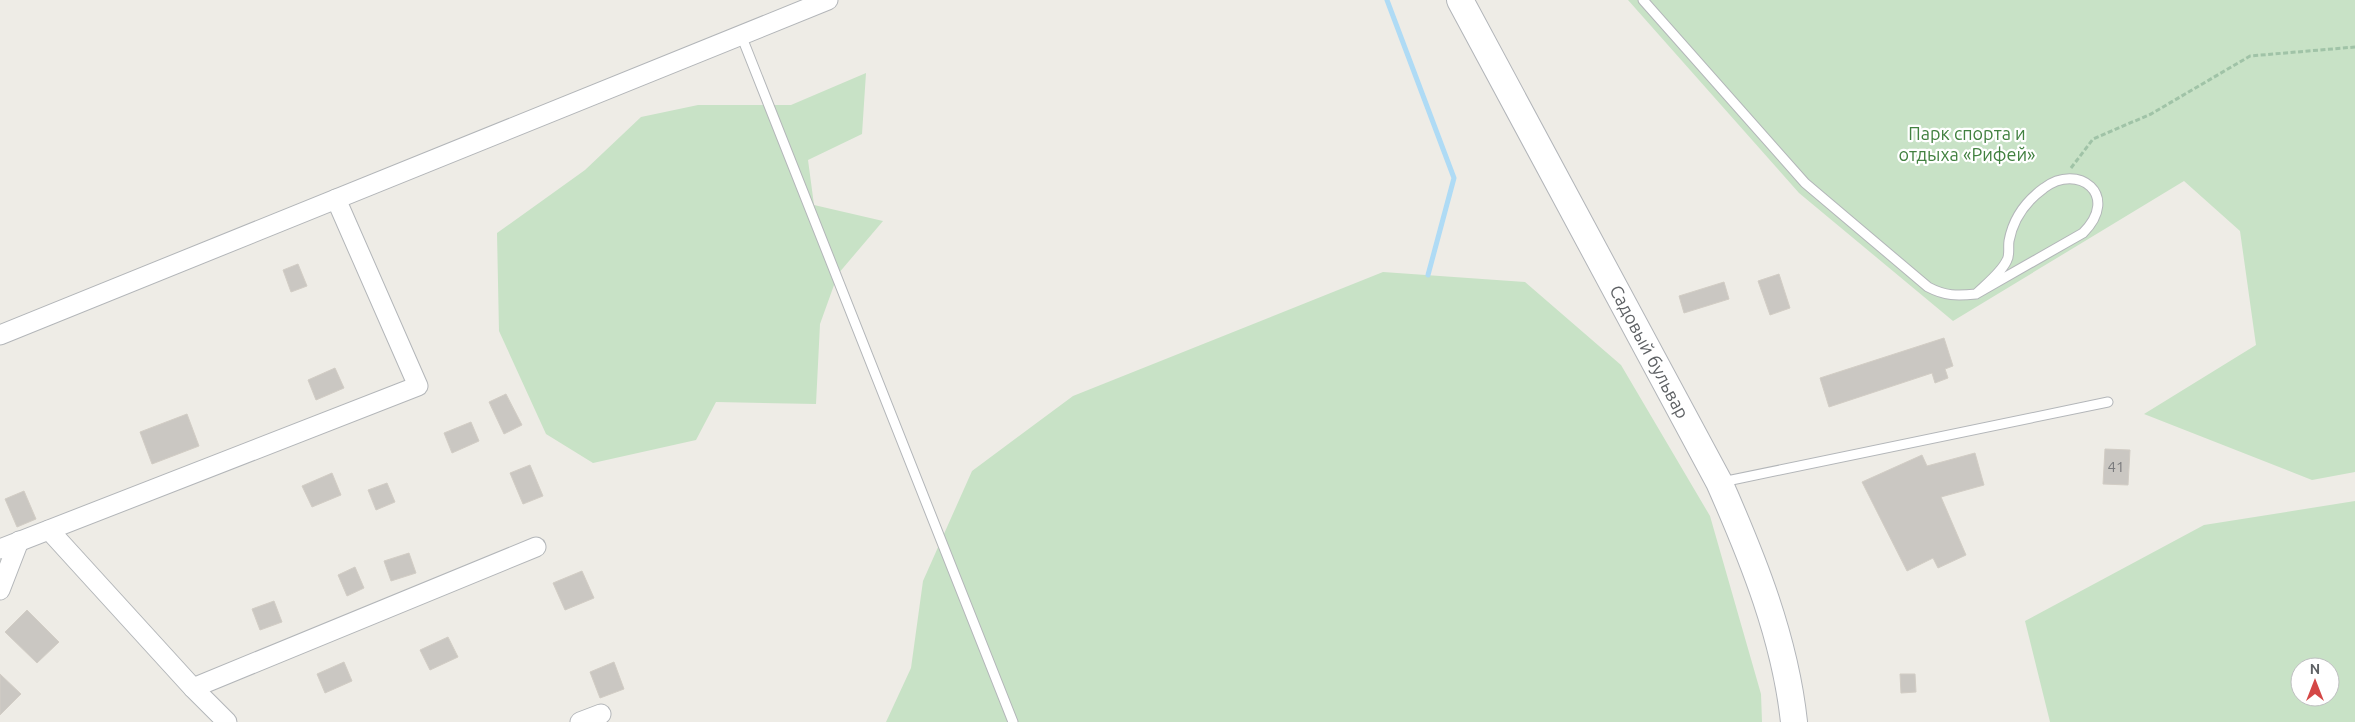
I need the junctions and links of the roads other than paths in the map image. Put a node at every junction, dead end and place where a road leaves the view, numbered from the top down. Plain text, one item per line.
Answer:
1 (828, 0) edge
2 (1460, 0) edge
3 (1642, 0) edge
4 (741, 35) junction
5 (336, 199) junction
6 (1976, 294) junction
7 (0, 336) edge
8 (2108, 402) dead end
9 (1719, 482) junction
10 (49, 530) junction
11 (19, 541) junction
12 (536, 547) dead end
13 (0, 549) edge
14 (0, 590) edge
15 (192, 688) junction
16 (601, 714) dead end
17 (227, 722) edge
18 (580, 722) edge
19 (1013, 722) edge
20 (1794, 722) edge

1 - 4 street
2 - 9 street, Садовый бульвар
3 - 6 lane
4 - 5 street
4 - 19 lane
5 - 7 street
5 - 10 street
6 - 6 lane
8 - 9 lane
9 - 20 street, Садовый бульвар
10 - 11 street
10 - 15 street
11 - 13 street
11 - 14 street
12 - 15 street
15 - 17 street
16 - 18 street

